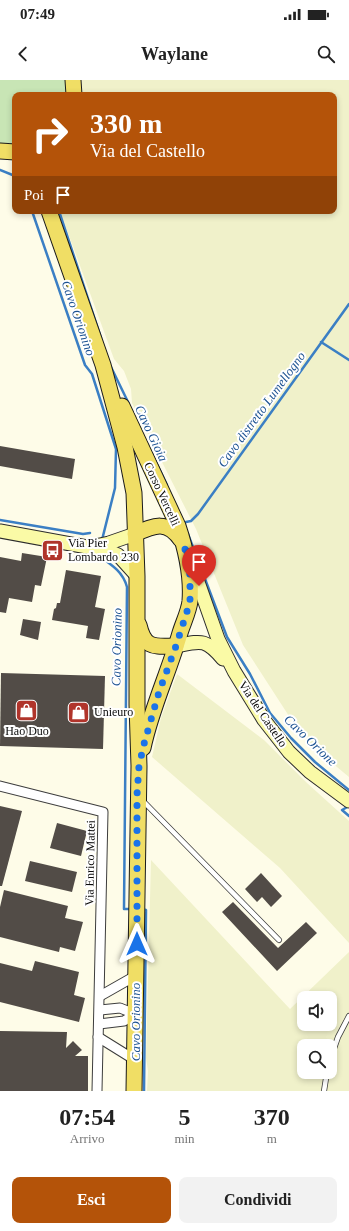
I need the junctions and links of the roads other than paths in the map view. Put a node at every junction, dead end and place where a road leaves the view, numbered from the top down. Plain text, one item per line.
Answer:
1 (73, 80) edge
2 (74, 92) edge
3 (50, 214) edge
4 (103, 365) junction
5 (0, 531) edge
6 (136, 534) junction
7 (184, 544) junction
8 (99, 547) junction
9 (137, 576) junction
10 (137, 616) junction
11 (176, 646) junction
12 (234, 671) junction
13 (139, 766) junction
14 (0, 786) edge
15 (137, 795) junction
16 (349, 801) edge
17 (279, 940) dead end
18 (137, 975) junction
19 (100, 996) junction
20 (100, 1010) junction
21 (135, 1014) junction
22 (349, 1016) edge
23 (99, 1024) junction
24 (98, 1037) junction
25 (337, 1040) edge
26 (135, 1060) junction
27 (326, 1079) edge
28 (97, 1091) edge
29 (134, 1091) edge
30 (324, 1091) edge

1 - 2 main road
3 - 4 main road, Corso Vercelli
4 - 6 main road, Corso Vercelli
4 - 7 main road, Corso Vercelli
5 - 8 main road
6 - 7 main road
6 - 8 main road
6 - 9 main road, Corso Vercelli
7 - 11 main road, Corso Vercelli
7 - 12 main road, Via del Castello
8 - 9 main road
9 - 10 main road, Corso Vercelli
10 - 11 main road
10 - 13 main road, Corso Vercelli
11 - 12 main road, Via del Castello
11 - 13 main road, Corso Vercelli
12 - 16 main road, Via del Castello
13 - 15 main road, Corso Vercelli
14 - 19 street, Via Enrico Mattei
15 - 17 lane
15 - 18 main road, Corso Vercelli
18 - 19 street
18 - 21 main road, Corso Vercelli
19 - 20 street, Via Enrico Mattei
20 - 21 street
20 - 23 street, Via Enrico Mattei
21 - 23 street
21 - 26 main road, Corso Vercelli
22 - 25 lane
23 - 24 street, Via Enrico Mattei
24 - 26 street
24 - 28 street, Via Enrico Mattei
26 - 29 main road, Corso Vercelli
27 - 30 lane

